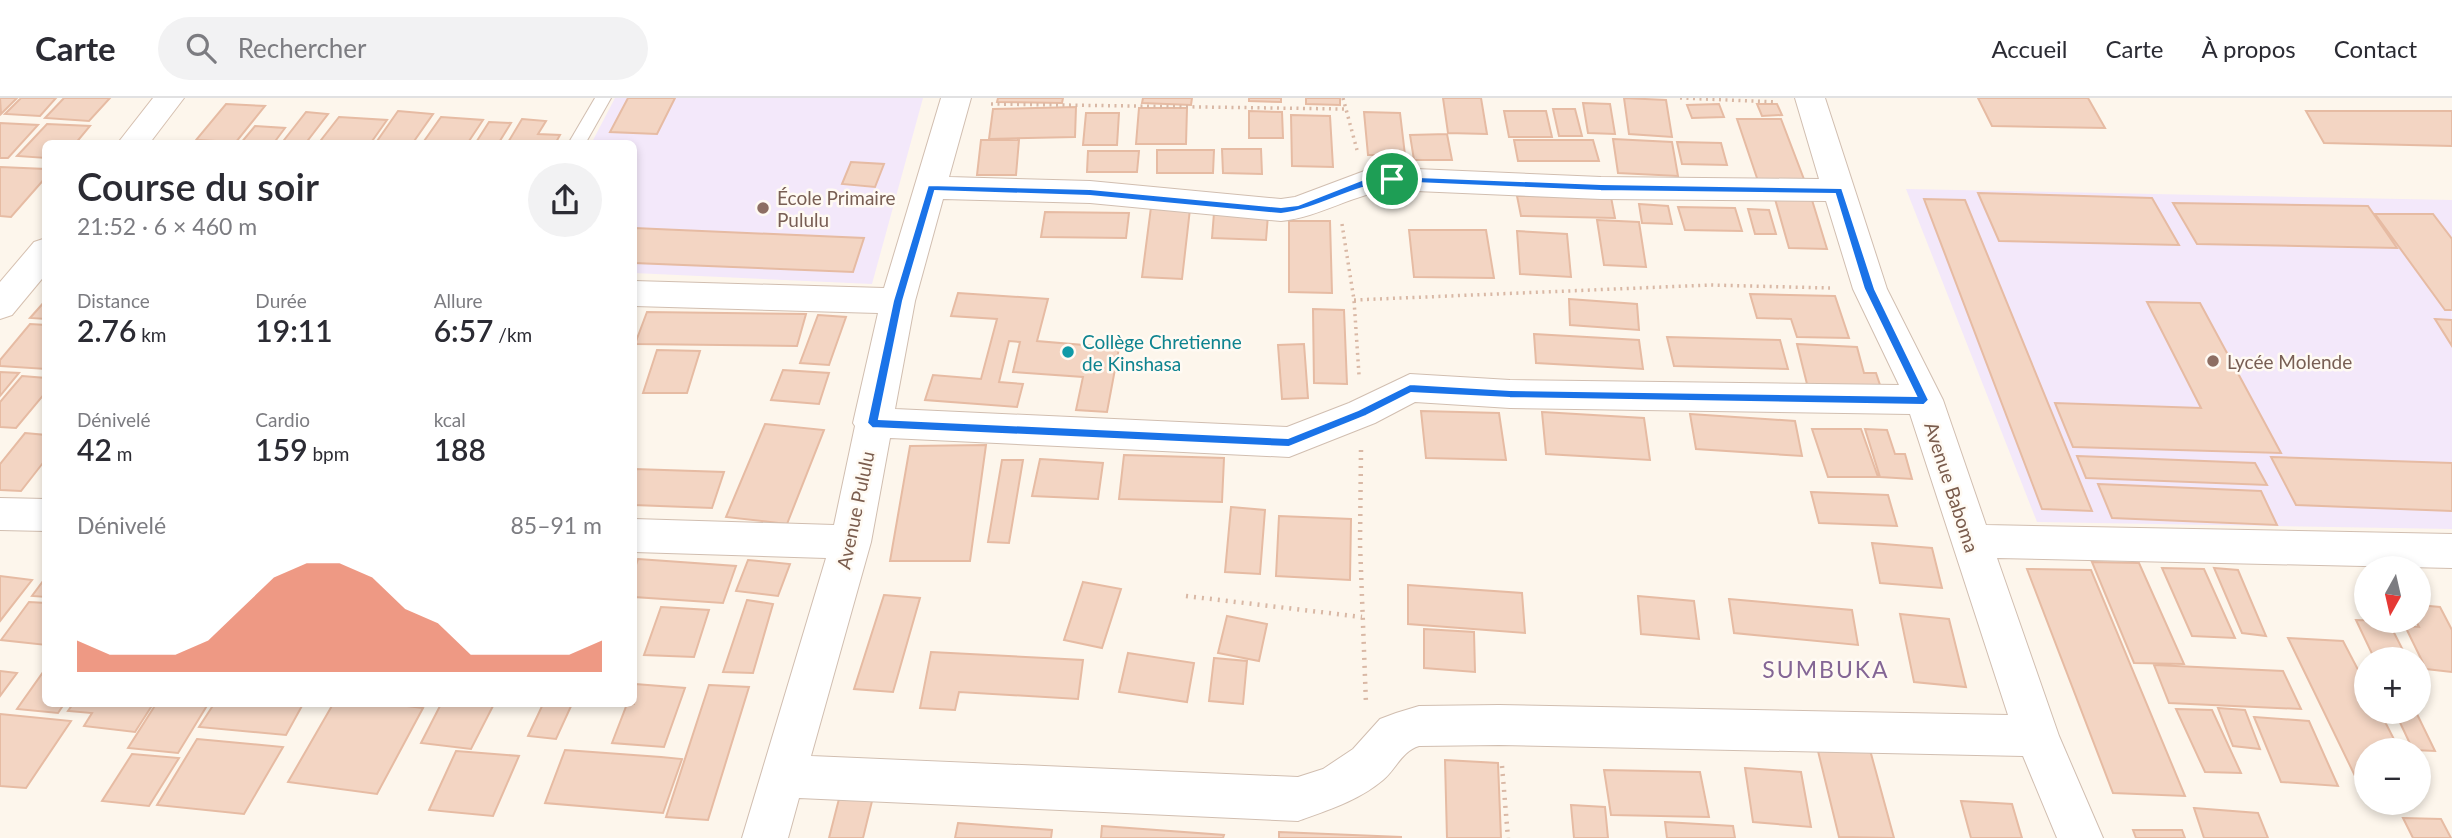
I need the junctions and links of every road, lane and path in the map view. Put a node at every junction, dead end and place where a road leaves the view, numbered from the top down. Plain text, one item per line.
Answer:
1 (169, 98) edge
2 (603, 98) edge
3 (1343, 98) edge
4 (1680, 98) edge
5 (955, 101) edge
6 (1811, 101) edge
7 (1344, 109) junction
8 (135, 140) edge
9 (578, 140) edge
10 (1352, 186) junction
11 (931, 188) junction
12 (1839, 190) junction
13 (39, 266) edge
14 (1870, 289) junction
15 (637, 292) edge
16 (1354, 300) junction
17 (898, 301) junction
18 (0, 306) edge
19 (1924, 400) junction
20 (1362, 413) junction
21 (872, 423) junction
22 (0, 514) edge
23 (42, 515) edge
24 (637, 535) edge
25 (1970, 541) junction
26 (851, 542) junction
27 (2452, 551) edge
28 (1186, 596) dead end
29 (1362, 617) junction
30 (1499, 725) junction
31 (2038, 736) junction
32 (1370, 764) junction
33 (781, 776) junction
34 (765, 838) edge
35 (1508, 838) edge
36 (2080, 838) edge

1 - 8 street
2 - 9 lane
3 - 7 path
4 - 6 path
5 - 7 path
5 - 11 street, Avenue Pululu
6 - 12 street, Avenue Baboma
7 - 10 path
10 - 11 street
10 - 12 street
10 - 16 path
11 - 17 street, Avenue Pululu
12 - 14 street, Avenue Baboma
13 - 18 street
14 - 16 path
14 - 19 street, Avenue Baboma
15 - 17 street
16 - 20 path
17 - 21 street, Avenue Pululu
19 - 20 street
19 - 25 street, Avenue Baboma
20 - 21 street
20 - 29 path
21 - 26 street, Avenue Pululu
22 - 23 street
24 - 26 street
25 - 27 street
25 - 31 street, Avenue Baboma
26 - 33 street, Avenue Pululu
28 - 29 path
29 - 32 path
30 - 31 street
30 - 32 street
30 - 35 path
31 - 36 street, Avenue Baboma
32 - 33 street
33 - 34 street, Avenue Pululu

